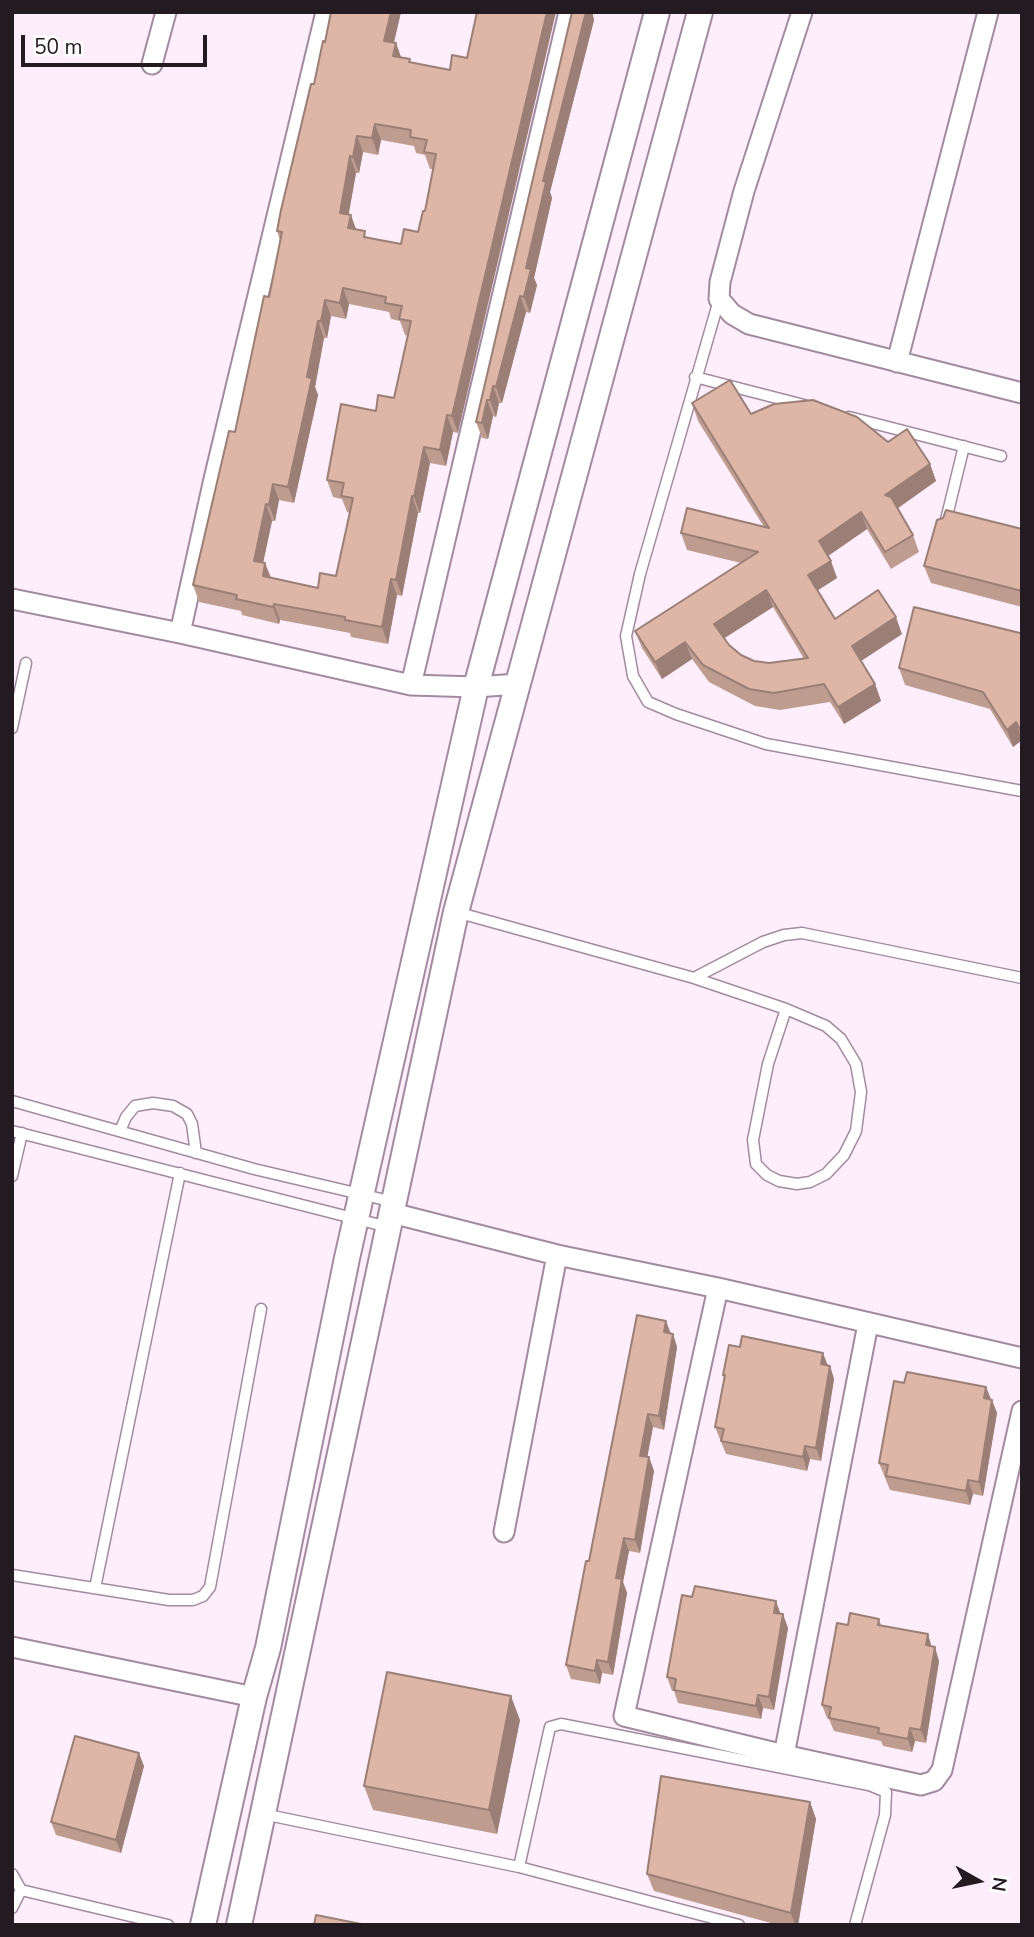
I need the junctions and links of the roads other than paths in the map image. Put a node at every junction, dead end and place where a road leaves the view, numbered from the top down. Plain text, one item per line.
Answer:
1 (166, 12) edge
2 (326, 12) edge
3 (569, 12) edge
4 (657, 12) edge
5 (699, 12) edge
6 (802, 12) edge
7 (988, 12) edge
8 (152, 64) dead end
9 (719, 299) junction
10 (897, 362) junction
11 (695, 377) junction
12 (1022, 393) edge
13 (816, 408) edge
14 (843, 415) edge
15 (964, 446) junction
16 (1001, 456) dead end
17 (944, 530) edge
18 (12, 599) edge
19 (180, 633) junction
20 (26, 663) dead end
21 (517, 684) junction
22 (411, 685) junction
23 (476, 687) junction
24 (12, 728) edge
25 (1022, 791) edge
26 (456, 912) junction
27 (694, 978) junction
28 (1022, 978) edge
29 (786, 1009) junction
30 (12, 1101) edge
31 (120, 1131) junction
32 (17, 1132) edge
33 (196, 1153) junction
34 (180, 1173) junction
35 (12, 1176) edge
36 (359, 1207) junction
37 (392, 1214) junction
38 (556, 1255) junction
39 (718, 1289) junction
40 (261, 1309) dead end
41 (868, 1324) junction
42 (1022, 1358) edge
43 (1022, 1411) edge
44 (504, 1532) dead end
45 (12, 1575) edge
46 (96, 1588) junction
47 (12, 1647) edge
48 (254, 1697) junction
49 (785, 1755) junction
50 (262, 1814) junction
51 (519, 1867) junction
52 (12, 1874) edge
53 (21, 1890) junction
54 (12, 1908) edge
55 (168, 1925) edge
56 (203, 1925) edge
57 (239, 1925) edge
58 (739, 1925) edge
59 (855, 1925) edge

1 - 8 street
2 - 19 street
3 - 22 street
4 - 23 street
5 - 21 street
6 - 9 street
7 - 10 street
9 - 10 street
9 - 11 lane
10 - 12 street
11 - 13 lane
11 - 25 lane
14 - 15 lane
15 - 16 lane
15 - 17 lane
18 - 19 street
19 - 22 street
20 - 24 lane
21 - 23 street
21 - 26 street
22 - 23 street
23 - 36 street
26 - 27 lane
26 - 37 street
27 - 28 lane
27 - 29 lane
29 - 29 lane
30 - 31 lane
31 - 33 lane
31 - 33 lane
32 - 34 lane
32 - 35 lane
33 - 36 lane
34 - 36 lane
34 - 46 lane
36 - 37 lane
36 - 37 lane
36 - 48 street
37 - 38 street
37 - 50 street
38 - 39 street
38 - 44 street
39 - 41 street
39 - 49 street
40 - 46 lane
41 - 42 street
41 - 49 street
43 - 49 street
45 - 46 lane
47 - 48 street
48 - 56 street
50 - 51 lane
50 - 57 street
51 - 58 lane
51 - 59 lane
52 - 53 lane
53 - 54 lane
53 - 55 lane

